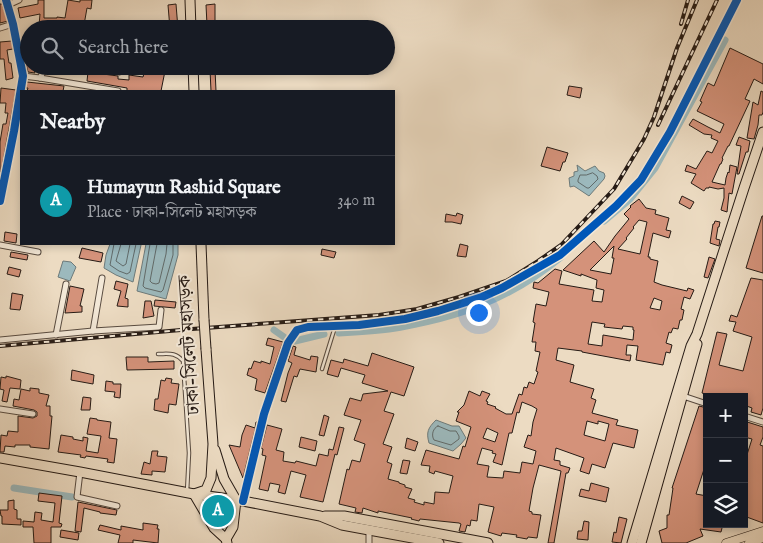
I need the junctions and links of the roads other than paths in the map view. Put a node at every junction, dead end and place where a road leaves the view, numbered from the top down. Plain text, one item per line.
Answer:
1 (19, 0) edge
2 (190, 0) edge
3 (737, 0) edge
4 (7, 2) edge
5 (191, 20) edge
6 (13, 24) junction
7 (0, 28) edge
8 (20, 60) edge
9 (42, 75) edge
10 (193, 75) edge
11 (23, 76) joint
12 (40, 78) junction
13 (21, 90) edge
14 (112, 90) edge
15 (194, 90) edge
16 (20, 96) edge
17 (15, 129) junction
18 (20, 130) edge
19 (763, 132) edge
20 (0, 201) edge
21 (0, 245) edge
22 (201, 245) edge
23 (38, 252) dead end
24 (102, 278) dead end
25 (66, 284) dead end
26 (161, 310) dead end
27 (335, 326) junction
28 (93, 330) junction
29 (697, 334) junction
30 (56, 335) junction
31 (0, 340) edge
32 (158, 354) dead end
33 (322, 369) dead end
34 (683, 396) junction
35 (703, 403) edge
36 (0, 409) edge
37 (34, 414) dead end
38 (748, 417) edge
39 (763, 422) edge
40 (213, 444) junction
41 (0, 458) edge
42 (80, 472) junction
43 (191, 493) junction
44 (239, 501) junction
45 (117, 506) dead end
46 (320, 516) junction
47 (370, 530) junction
48 (763, 532) edge
49 (226, 541) edge
50 (639, 542) edge
51 (369, 543) edge
52 (439, 543) edge
53 (488, 543) edge
54 (726, 543) edge
55 (748, 543) edge

1 - 4 street
2 - 5 highway
3 - 27 street
4 - 6 street
6 - 7 street
6 - 8 street
9 - 12 street
10 - 15 highway
11 - 12 street
11 - 13 street
12 - 14 street
16 - 17 street
17 - 18 street
17 - 20 street
19 - 29 highway
21 - 23 street
22 - 40 highway, ঢাকা-সিলেট মহাসড়ক, bridge
24 - 28 street
25 - 30 street
26 - 28 street
27 - 33 lane
27 - 44 street
28 - 30 street
29 - 34 highway
29 - 50 highway
30 - 31 street
32 - 43 lane
34 - 35 street
34 - 50 highway
36 - 37 street
38 - 39 street
40 - 43 highway, ঢাকা-সিলেট মহাসড়ক
40 - 44 highway, ঢাকা-সিলেট মহাসড়ক
41 - 42 highway
42 - 43 highway
42 - 45 street
43 - 44 highway
43 - 49 highway
44 - 46 highway
44 - 49 highway
46 - 47 highway
46 - 53 highway
47 - 51 street
47 - 52 highway
48 - 54 main road
48 - 55 main road

